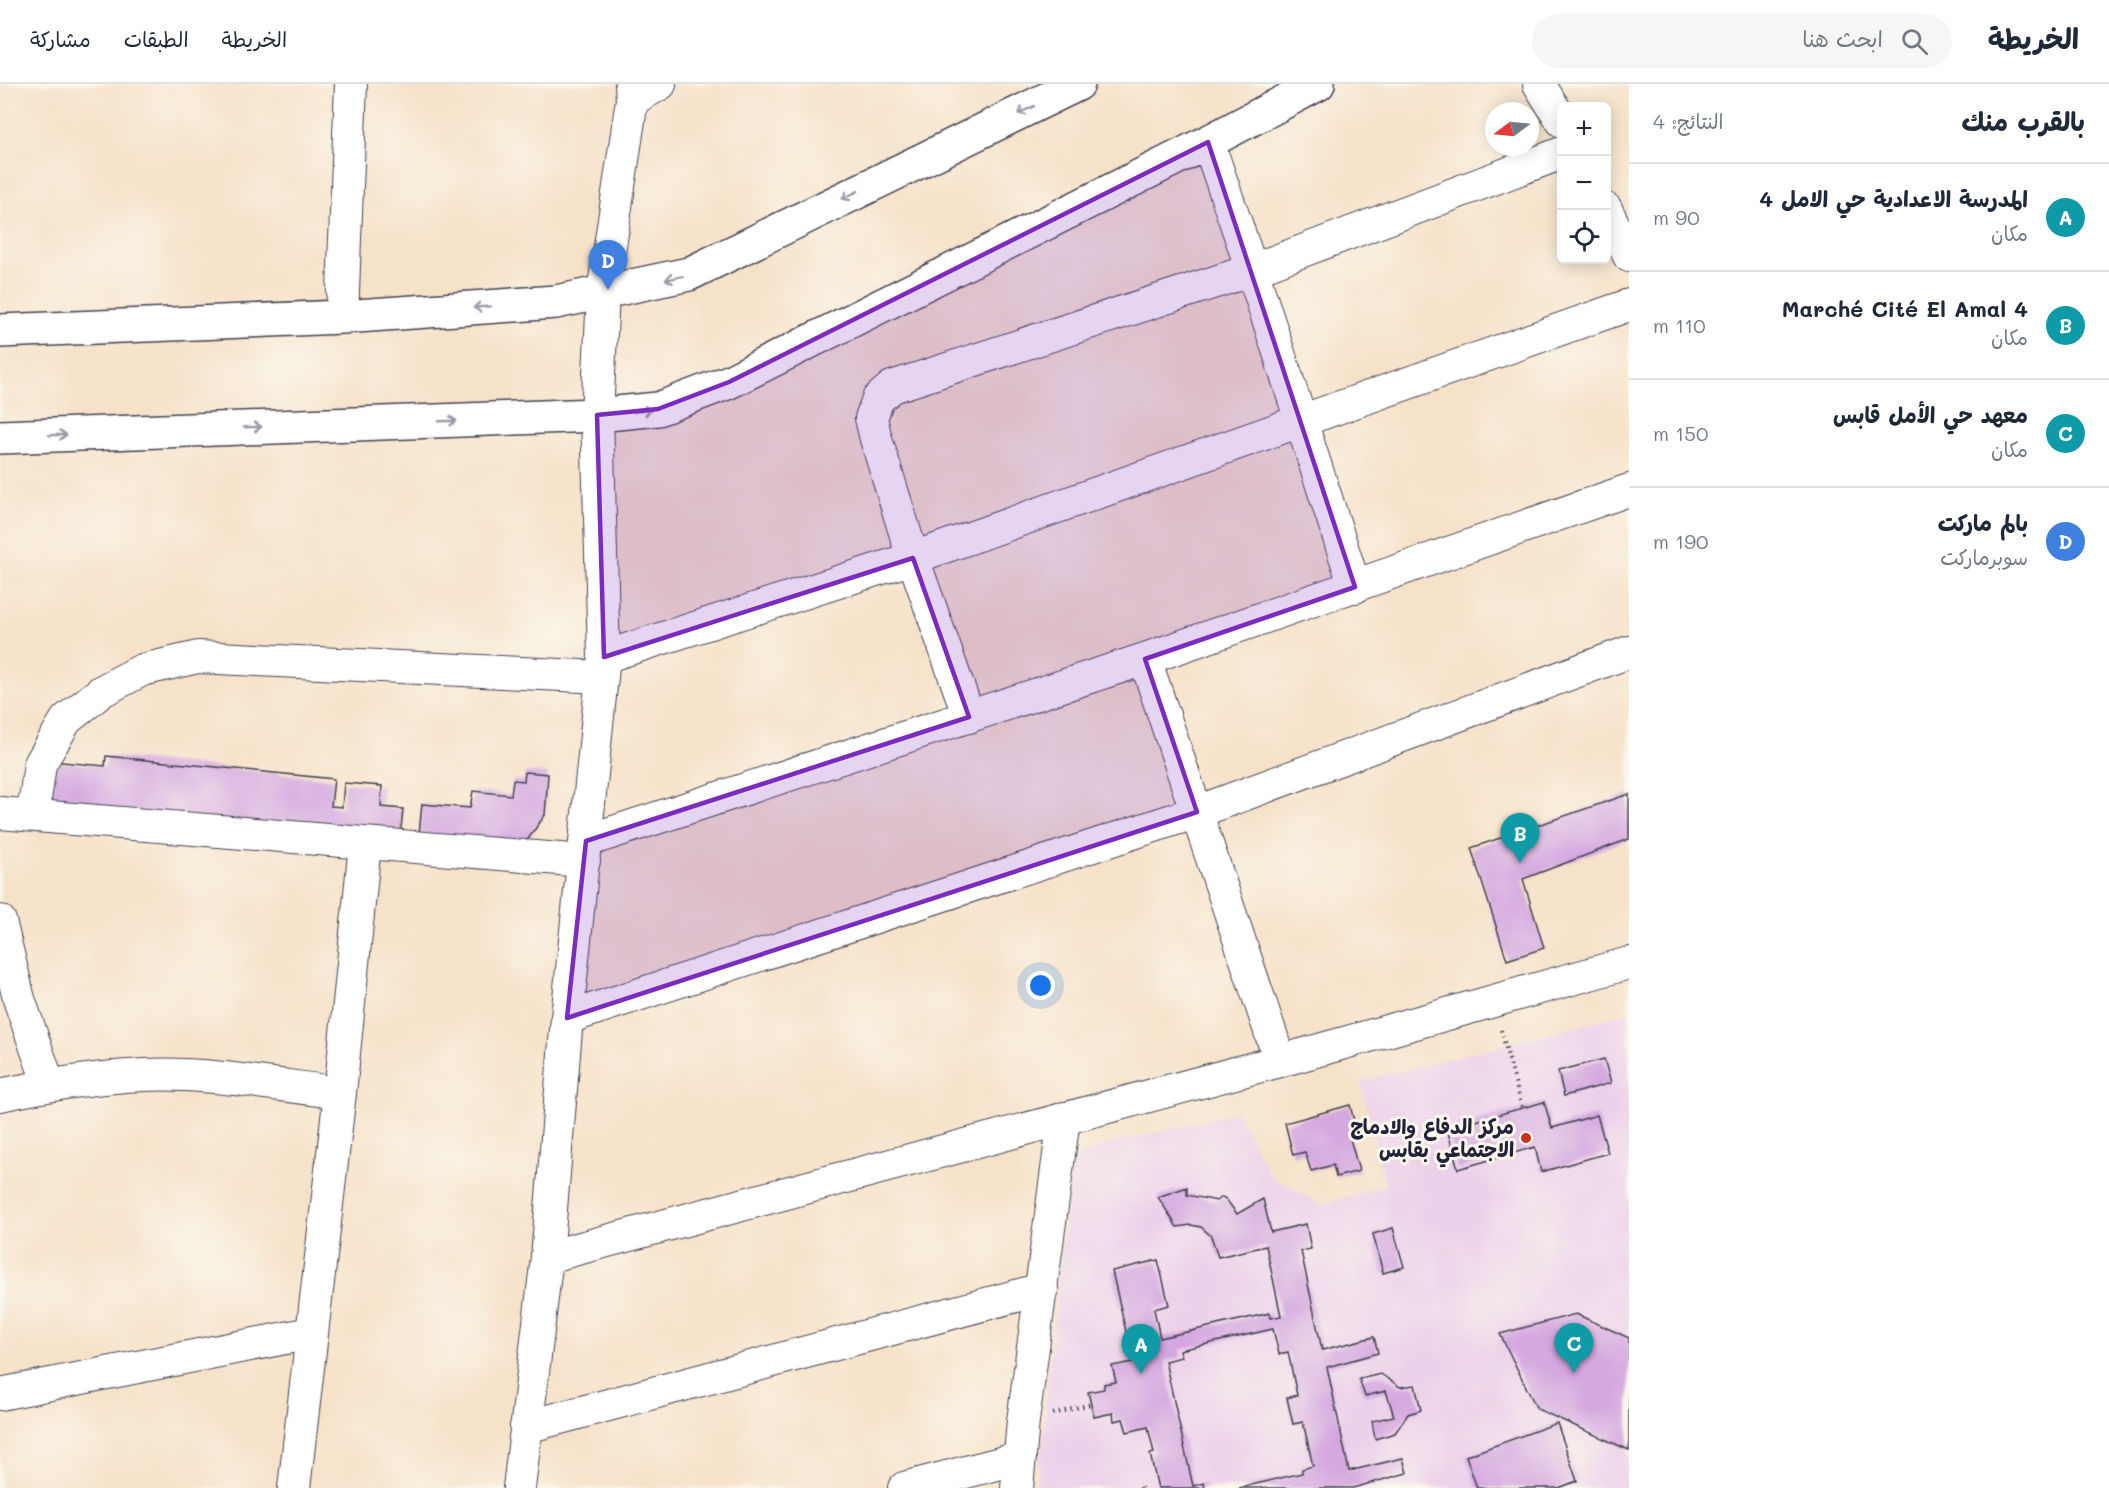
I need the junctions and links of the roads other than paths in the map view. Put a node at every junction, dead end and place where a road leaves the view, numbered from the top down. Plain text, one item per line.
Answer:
1 (351, 84) edge
2 (660, 84) edge
3 (1078, 84) edge
4 (1318, 84) edge
5 (1539, 84) edge
6 (631, 92) edge
7 (1557, 113) edge
8 (1208, 142) junction
9 (1557, 155) edge
10 (1616, 214) edge
11 (1629, 256) edge
12 (1252, 270) junction
13 (603, 293) junction
14 (1629, 305) edge
15 (342, 317) junction
16 (0, 331) edge
17 (597, 415) junction
18 (1302, 421) junction
19 (0, 437) edge
20 (1629, 490) edge
21 (913, 558) junction
22 (1355, 586) junction
23 (1629, 652) edge
24 (1145, 659) junction
25 (603, 667) junction
26 (969, 717) junction
27 (1197, 812) junction
28 (0, 813) edge
29 (33, 814) junction
30 (364, 844) junction
31 (585, 851) junction
32 (0, 921) edge
33 (1629, 963) edge
34 (567, 1018) junction
35 (1280, 1061) junction
36 (49, 1085) junction
37 (340, 1093) junction
38 (0, 1095) edge
39 (1064, 1118) junction
40 (547, 1257) junction
41 (1042, 1289) junction
42 (311, 1334) junction
43 (0, 1394) edge
44 (526, 1427) junction
45 (1018, 1473) edge
46 (294, 1488) edge
47 (519, 1488) edge
48 (904, 1488) edge

1 - 15 street
2 - 6 street
3 -> 13 street
4 - 8 street
5 - 7 street
6 - 13 street
8 - 12 street
17 -> 8 street
9 - 12 street
10 - 11 street
12 - 18 street
12 - 21 street
13 -> 15 street
13 - 17 street
14 - 18 street
15 - 16 street
19 -> 17 street
17 - 25 street
18 - 21 street
18 - 22 street
20 - 22 street
21 - 25 street
21 - 26 street
22 - 24 street
23 - 27 street
24 - 26 street
24 - 27 street
25 - 29 street
25 - 31 street
26 - 31 street
27 - 34 street
27 - 35 street
28 - 29 street
29 - 30 street
30 - 31 street
30 - 37 street
31 - 34 street
32 - 36 street
33 - 35 street
34 - 40 street
35 - 39 street
36 - 37 street
36 - 38 street
37 - 42 street
39 - 40 street
39 - 41 street
40 - 44 street
41 - 44 street
41 - 45 street
42 - 43 street
42 - 46 street
44 - 47 street
45 - 48 street

